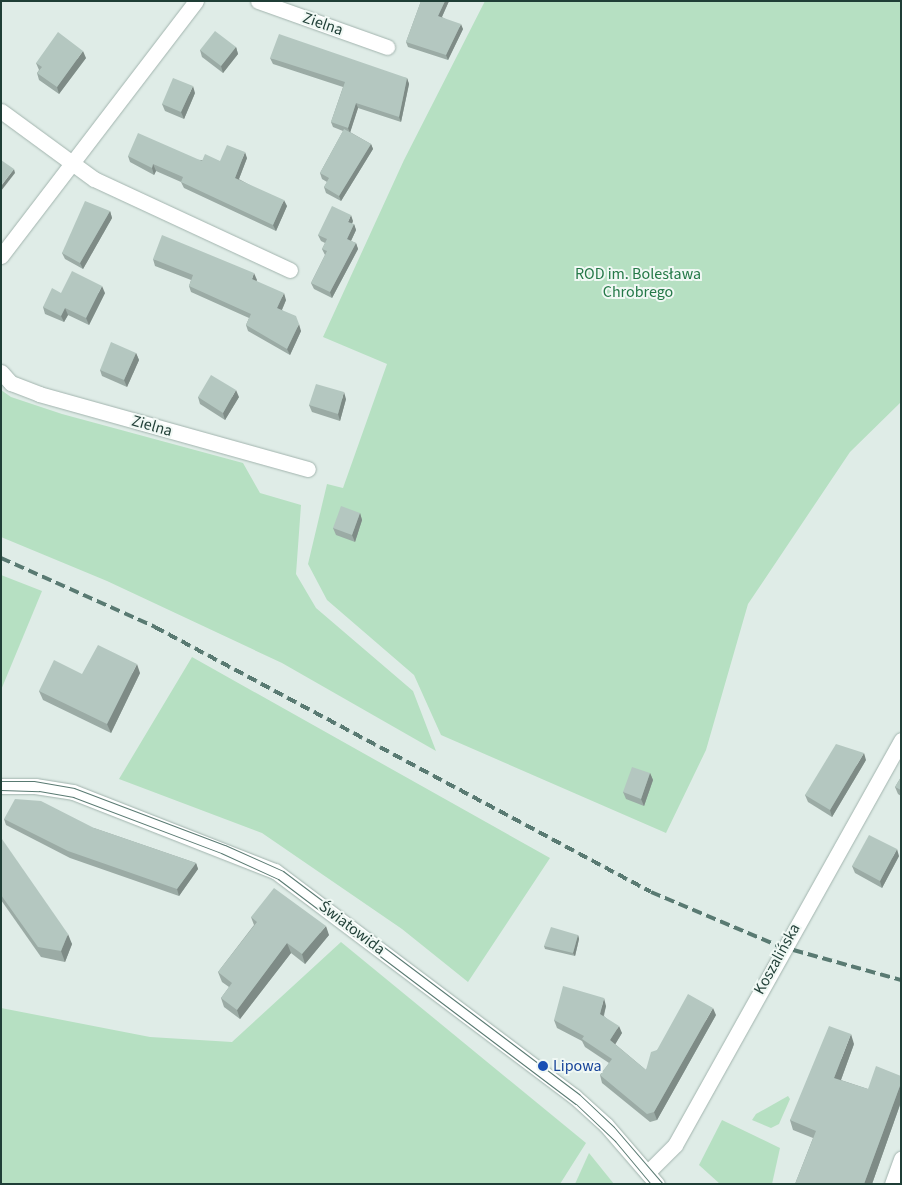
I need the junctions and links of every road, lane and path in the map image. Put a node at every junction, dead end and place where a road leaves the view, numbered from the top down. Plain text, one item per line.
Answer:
1 (196, 1) edge
2 (258, 1) edge
3 (387, 47) dead end
4 (1, 111) edge
5 (73, 162) junction
6 (1, 256) edge
7 (290, 270) dead end
8 (1, 372) edge
9 (308, 469) dead end
10 (901, 740) edge
11 (1, 786) edge
12 (901, 1159) edge
13 (652, 1178) edge
14 (892, 1184) edge

1 - 5 street
2 - 3 street, Zielna
4 - 5 street
5 - 6 street
5 - 7 street
8 - 9 street, Zielna
10 - 13 street, Koszalińska
11 - 13 street, Światowida
12 - 14 street

